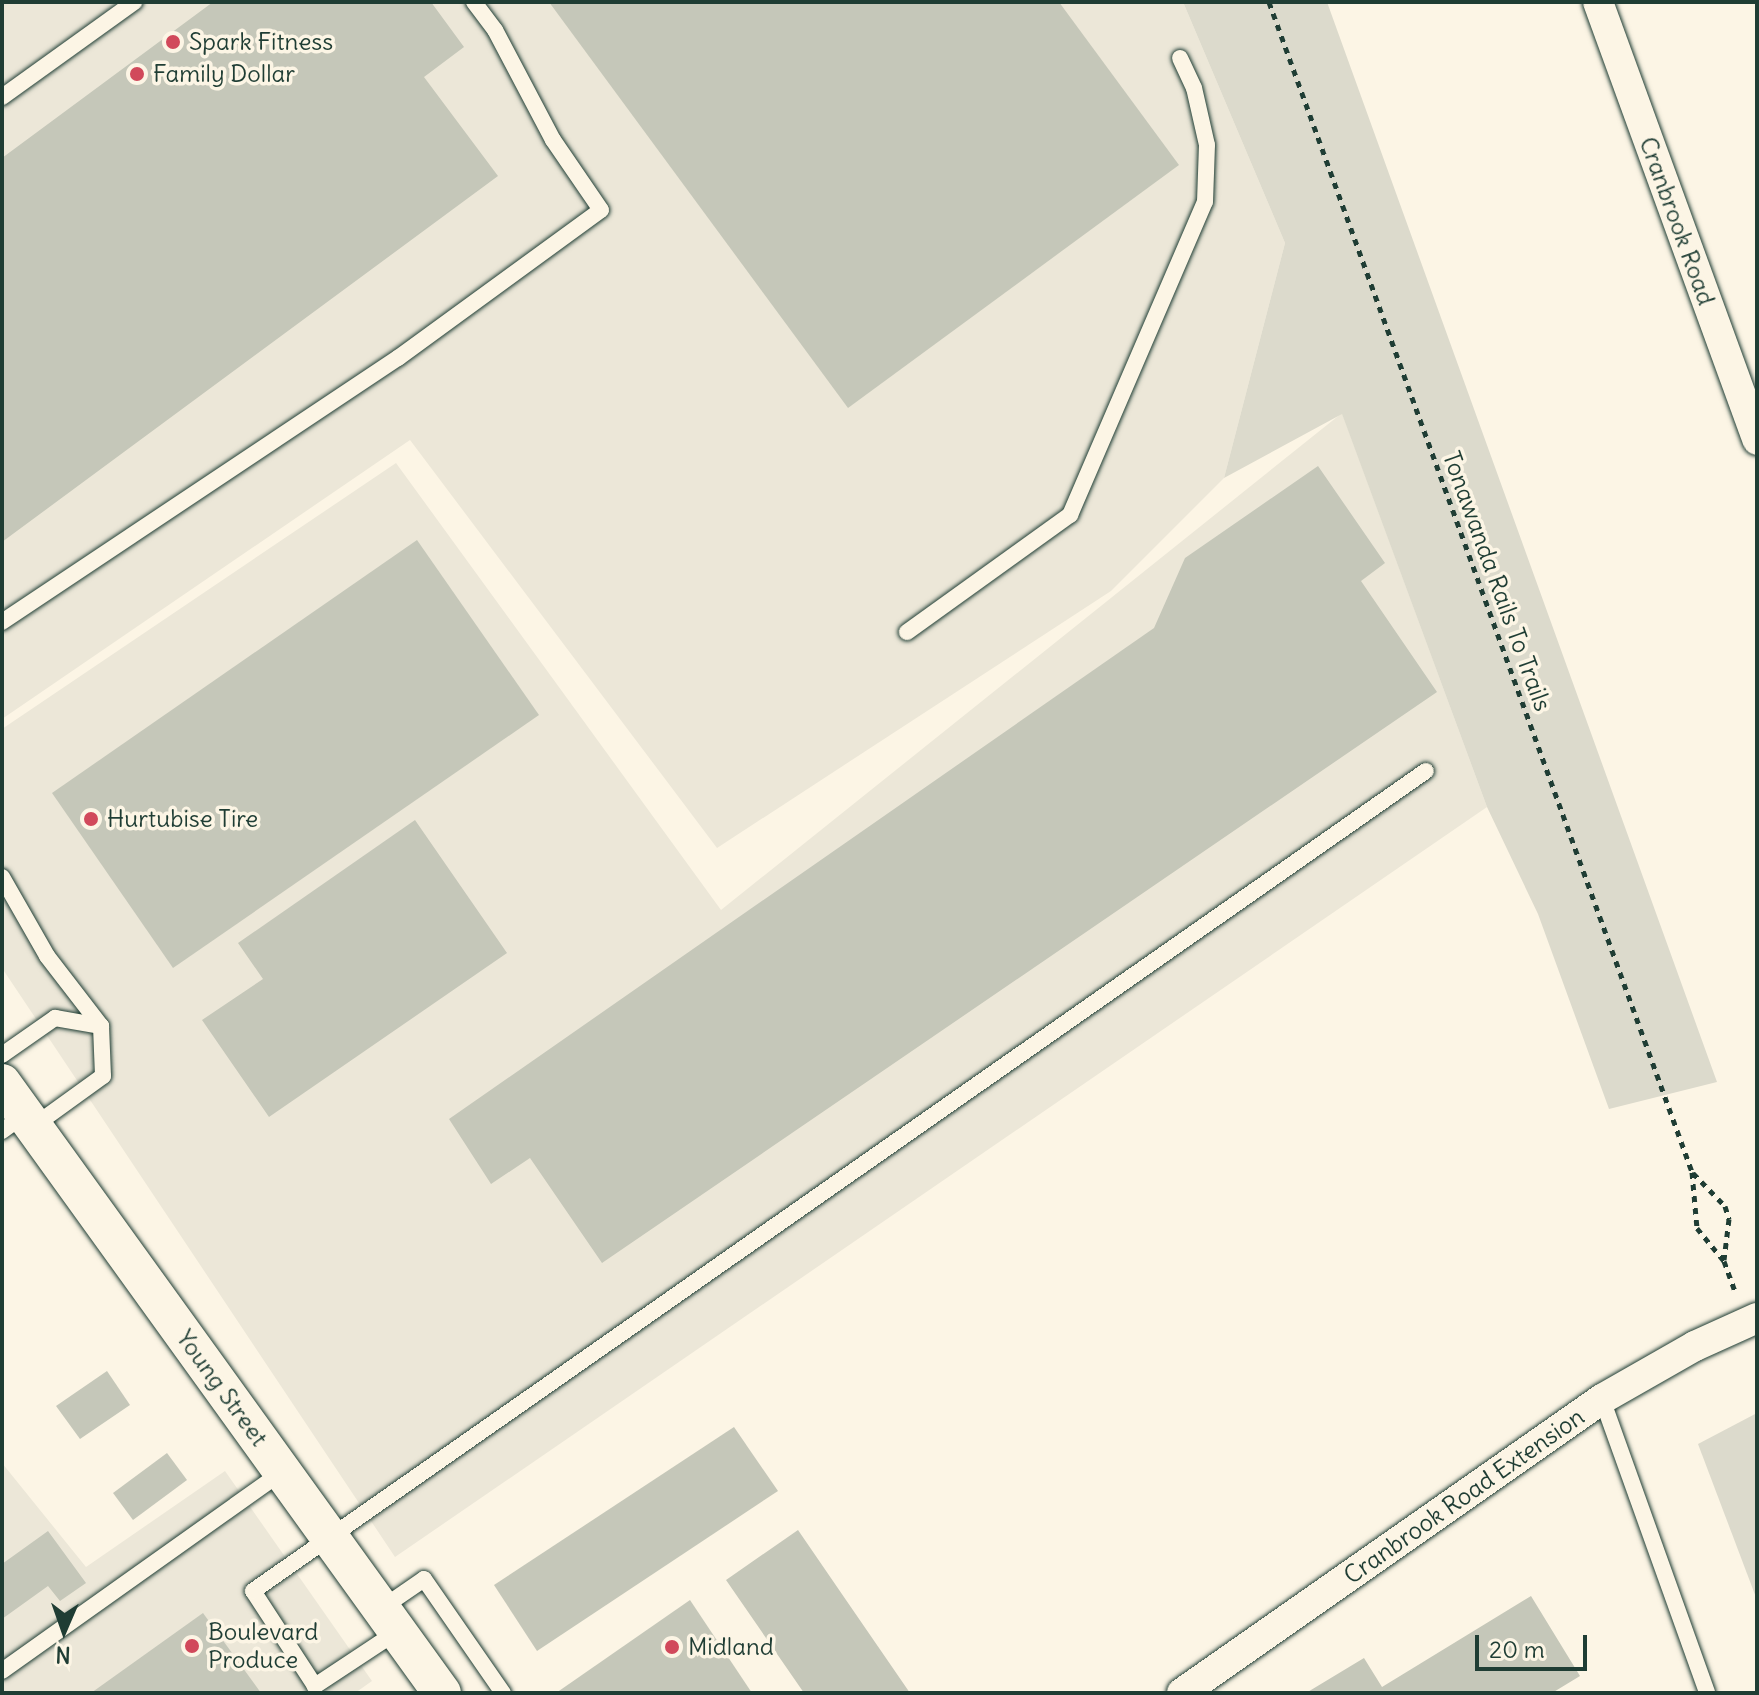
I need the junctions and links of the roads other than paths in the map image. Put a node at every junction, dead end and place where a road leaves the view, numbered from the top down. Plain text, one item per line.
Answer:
1 (134, 2) edge
2 (474, 2) edge
3 (1598, 2) edge
4 (1180, 58) dead end
5 (2, 97) edge
6 (1757, 440) edge
7 (2, 622) edge
8 (907, 632) dead end
9 (1426, 771) dead end
10 (2, 877) edge
11 (101, 1026) junction
12 (2, 1055) edge
13 (2, 1083) edge
14 (20, 1124) edge
15 (1748, 1309) edge
16 (1602, 1399) junction
17 (284, 1471) junction
18 (332, 1538) junction
19 (390, 1619) junction
20 (2, 1671) edge
21 (442, 1693) edge
22 (503, 1693) edge
23 (1182, 1693) edge
24 (1707, 1693) edge

1 - 5 lane
2 - 7 lane
3 - 6 street, Cranbrook Road
4 - 8 lane
9 - 18 lane
10 - 11 lane
11 - 12 lane
11 - 14 lane
13 - 14 street, Young Street
14 - 17 street, Young Street
15 - 16 street, Cranbrook Road Extension
16 - 23 street, Cranbrook Road Extension
16 - 24 lane
17 - 18 street, Young Street
17 - 20 lane
18 - 19 street, Young Street
18 - 19 lane
19 - 21 street, Young Street
19 - 22 lane

